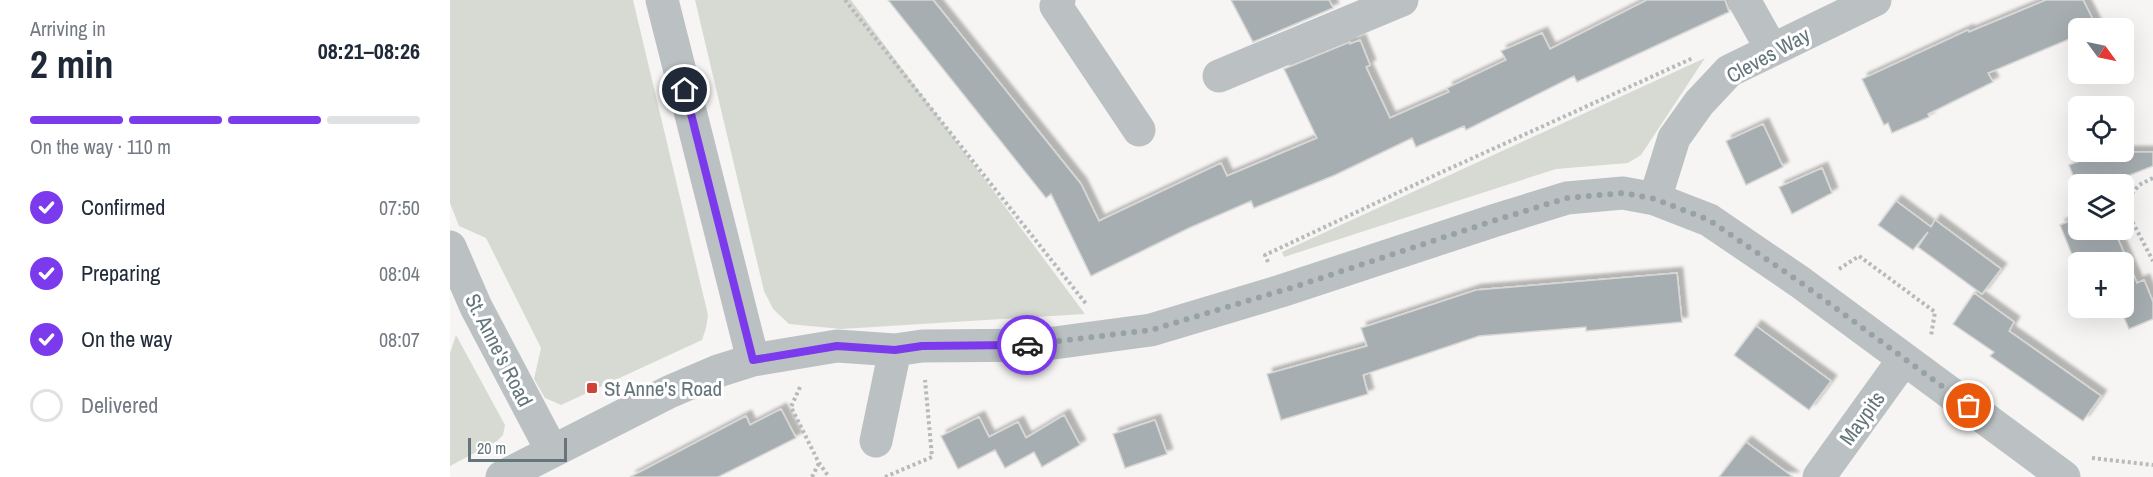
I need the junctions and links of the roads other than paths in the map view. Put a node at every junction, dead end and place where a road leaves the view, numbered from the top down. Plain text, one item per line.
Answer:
1 (662, 0) edge
2 (1059, 0) edge
3 (1402, 0) edge
4 (1744, 0) edge
5 (1875, 0) edge
6 (1772, 50) junction
7 (1219, 76) dead end
8 (1139, 130) dead end
9 (1655, 199) junction
10 (450, 247) edge
11 (909, 348) junction
12 (753, 360) junction
13 (1911, 363) junction
14 (876, 441) dead end
15 (552, 451) junction
16 (2060, 474) edge
17 (508, 476) edge
18 (1819, 477) edge

1 - 12 street
2 - 8 street
3 - 7 street
4 - 6 street
5 - 6 street, Cleves Way
6 - 9 street, Cleves Way
9 - 11 street
9 - 13 street
10 - 15 street, St. Anne's Road
11 - 12 street
11 - 14 street
12 - 15 street
13 - 16 street
13 - 18 street, Maypits
15 - 17 street

